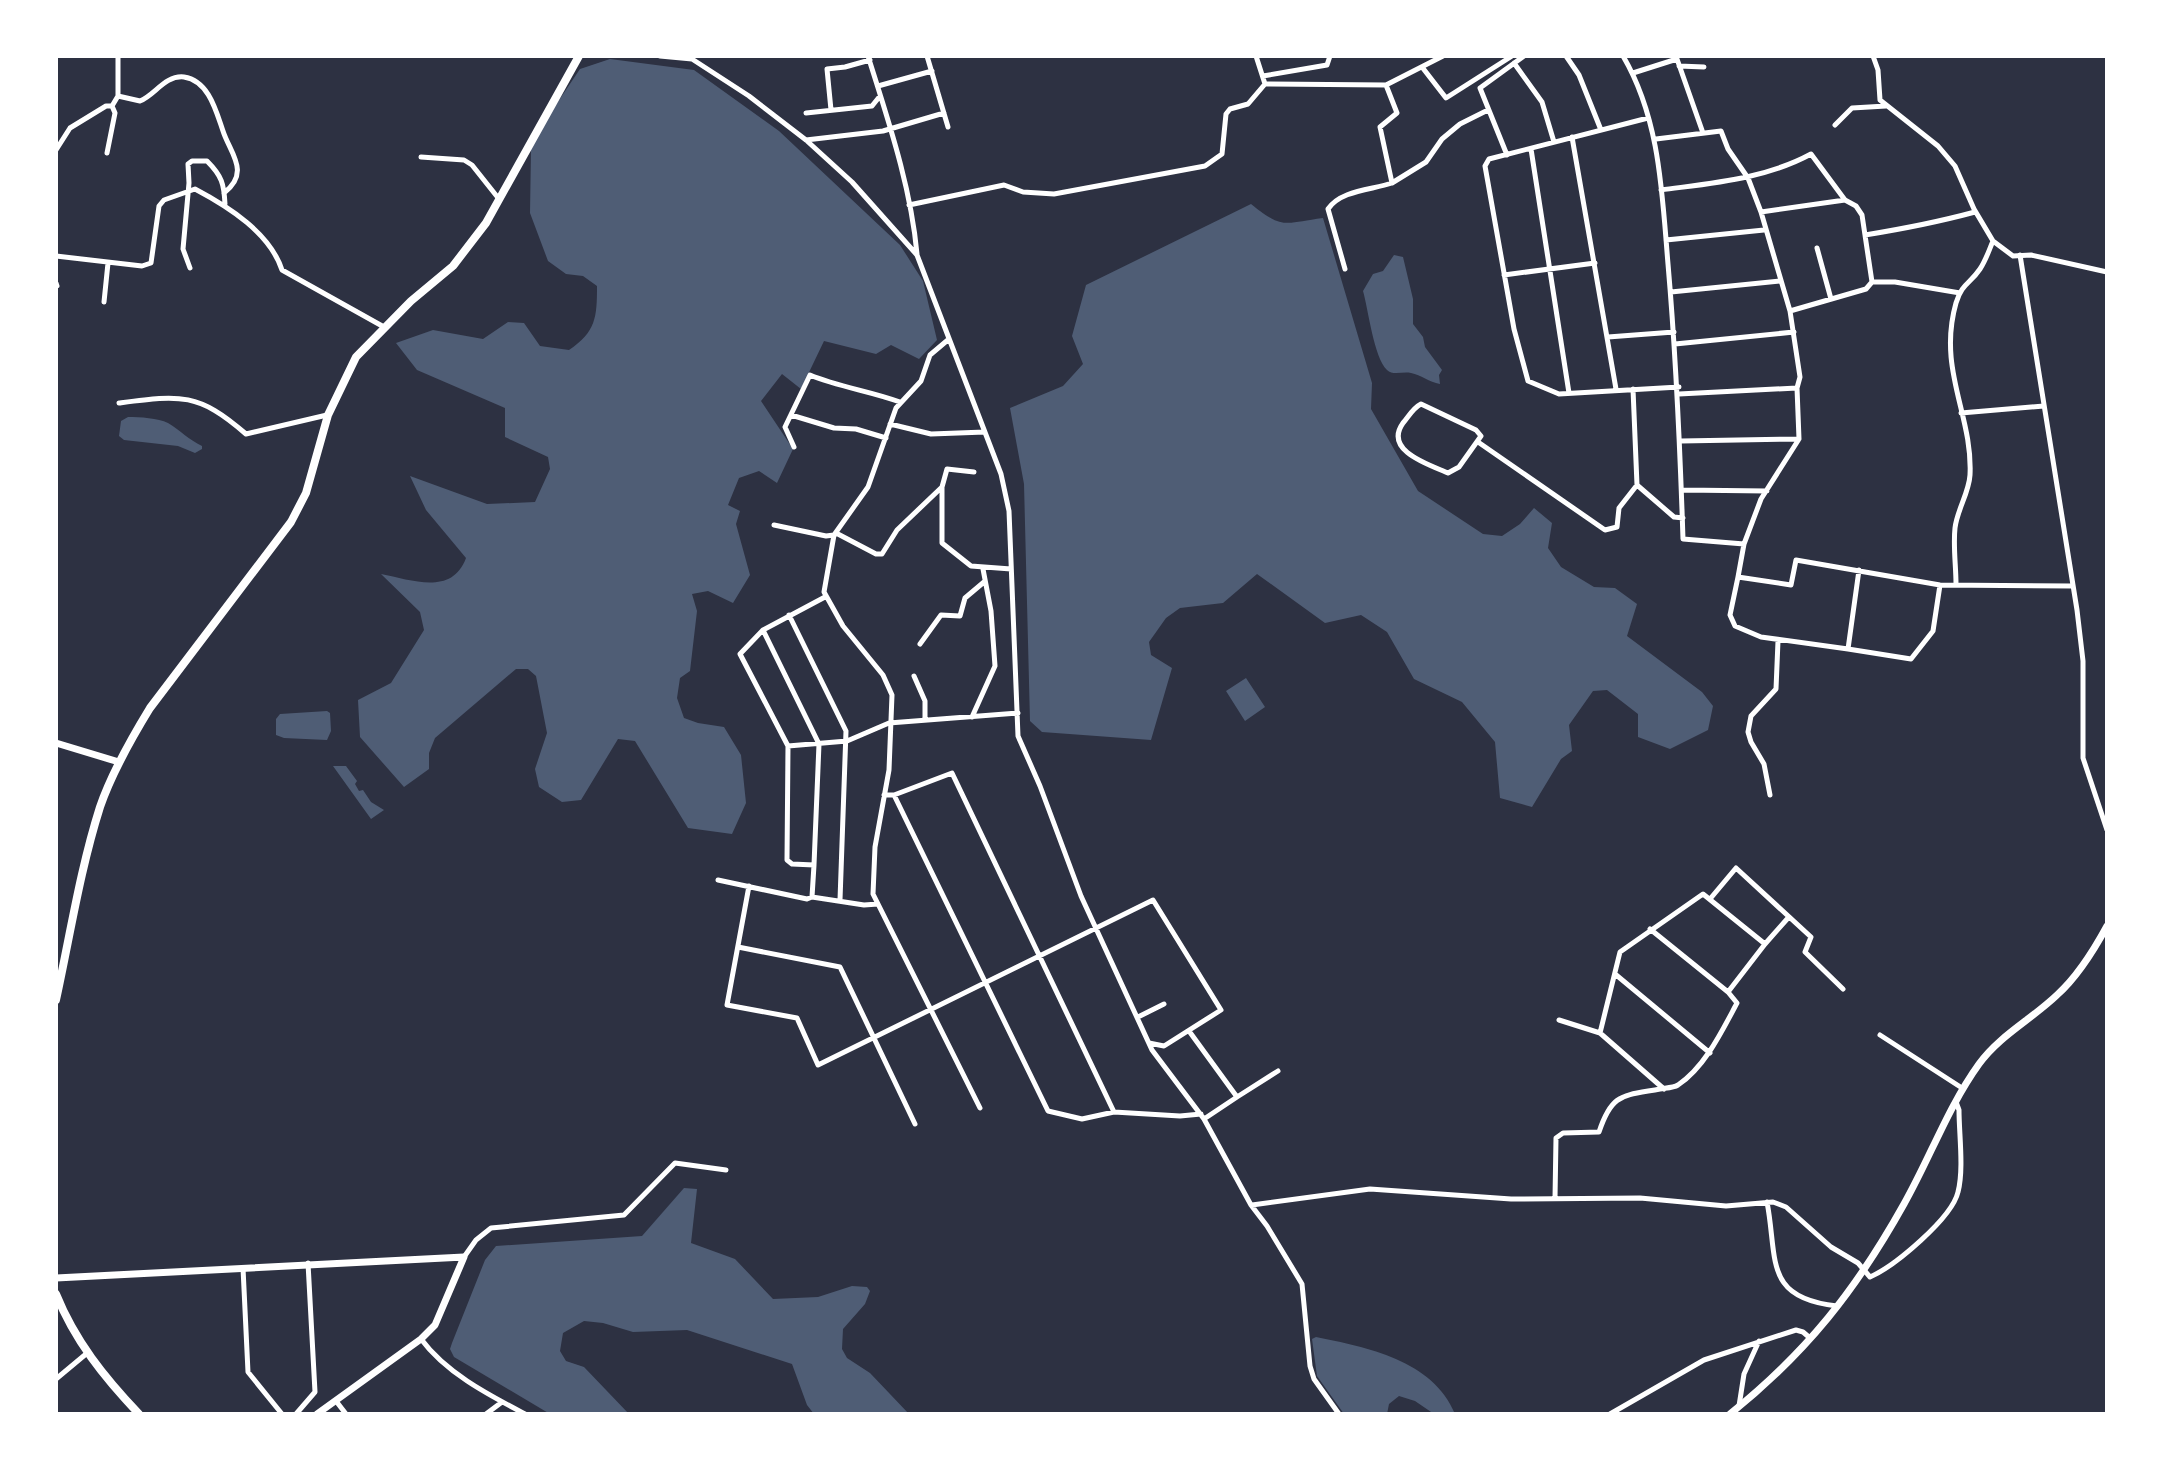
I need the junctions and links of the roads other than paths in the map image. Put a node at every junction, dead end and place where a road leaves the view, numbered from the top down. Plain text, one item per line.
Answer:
1 (118, 56) edge
2 (579, 56) edge
3 (660, 56) edge
4 (927, 56) edge
5 (1256, 56) edge
6 (1330, 56) edge
7 (1443, 56) edge
8 (1524, 56) edge
9 (1566, 56) edge
10 (1623, 56) edge
11 (1873, 56) edge
12 (692, 57) edge
13 (869, 58) edge
14 (1513, 60) edge
15 (1677, 61) edge
16 (1422, 67) junction
17 (1704, 67) dead end
18 (932, 71) junction
19 (1633, 73) junction
20 (1263, 76) junction
21 (1265, 84) junction
22 (1386, 85) junction
23 (878, 86) junction
24 (118, 96) junction
25 (880, 96) junction
26 (112, 106) junction
27 (1886, 106) junction
28 (831, 110) junction
29 (1488, 110) junction
30 (806, 113) dead end
31 (944, 113) junction
32 (1648, 118) junction
33 (1835, 125) dead end
34 (948, 127) dead end
35 (890, 129) junction
36 (1601, 130) junction
37 (1703, 133) junction
38 (1572, 137) junction
39 (1656, 139) junction
40 (806, 140) junction
41 (1554, 142) junction
42 (1530, 148) junction
43 (56, 150) edge
44 (107, 153) dead end
45 (1507, 155) junction
46 (421, 157) dead end
47 (1747, 176) junction
48 (1392, 183) junction
49 (1661, 190) junction
50 (187, 192) junction
51 (224, 193) junction
52 (499, 199) junction
53 (1845, 200) junction
54 (225, 205) junction
55 (909, 205) junction
56 (1761, 212) junction
57 (1975, 212) junction
58 (1764, 230) junction
59 (1865, 235) junction
60 (1666, 240) junction
61 (1993, 241) junction
62 (1817, 248) dead end
63 (917, 255) junction
64 (2020, 255) junction
65 (56, 256) edge
66 (108, 263) junction
67 (1595, 263) junction
68 (190, 268) dead end
69 (1551, 268) junction
70 (1345, 269) dead end
71 (2107, 272) edge
72 (1504, 275) junction
73 (1781, 281) junction
74 (1872, 282) junction
75 (1671, 292) junction
76 (1960, 293) junction
77 (1831, 299) junction
78 (104, 302) dead end
79 (1790, 311) junction
80 (385, 327) junction
81 (1674, 332) junction
82 (1794, 332) junction
83 (1608, 337) junction
84 (949, 339) junction
85 (1675, 344) junction
86 (1797, 388) junction
87 (1616, 389) junction
88 (1633, 389) junction
89 (1679, 390) junction
90 (1569, 393) junction
91 (900, 402) junction
92 (119, 403) dead end
93 (2044, 406) junction
94 (1961, 413) junction
95 (328, 415) junction
96 (791, 415) junction
97 (890, 424) junction
98 (985, 432) junction
99 (886, 438) junction
100 (1799, 439) junction
101 (1681, 441) junction
102 (1478, 442) junction
103 (794, 447) dead end
104 (974, 472) dead end
105 (1637, 485) junction
106 (942, 487) junction
107 (1682, 490) junction
108 (1767, 491) junction
109 (1683, 518) junction
110 (774, 525) dead end
111 (835, 534) junction
112 (1744, 544) junction
113 (983, 569) junction
114 (1011, 569) junction
115 (1859, 570) junction
116 (1738, 577) junction
117 (985, 581) junction
118 (1956, 584) junction
119 (1940, 585) junction
120 (2072, 586) junction
121 (825, 597) junction
122 (789, 615) junction
123 (763, 630) junction
124 (1778, 641) junction
125 (920, 644) dead end
126 (1848, 649) junction
127 (914, 676) dead end
128 (1018, 713) junction
129 (972, 717) junction
130 (925, 720) junction
131 (889, 723) junction
132 (847, 741) junction
133 (56, 743) edge
134 (819, 744) junction
135 (788, 746) junction
136 (119, 762) junction
137 (884, 795) junction
138 (894, 795) junction
139 (1770, 795) dead end
140 (2107, 830) edge
141 (814, 865) junction
142 (718, 880) dead end
143 (749, 886) junction
144 (812, 897) junction
145 (1710, 899) junction
146 (840, 900) junction
147 (878, 904) junction
148 (1788, 918) junction
149 (2107, 926) edge
150 (1096, 928) junction
151 (1650, 929) junction
152 (1765, 944) junction
153 (738, 947) junction
154 (1039, 954) junction
155 (1615, 974) junction
156 (986, 983) junction
157 (1843, 989) dead end
158 (1728, 992) junction
159 (56, 1000) edge
160 (1164, 1004) dead end
161 (931, 1010) junction
162 (1138, 1017) junction
163 (1559, 1020) dead end
164 (1189, 1031) junction
165 (1600, 1033) junction
166 (1880, 1035) dead end
167 (875, 1039) junction
168 (1149, 1043) junction
169 (1710, 1053) junction
170 (1278, 1071) dead end
171 (1962, 1088) junction
172 (1664, 1089) junction
173 (1237, 1097) junction
174 (1956, 1102) junction
175 (980, 1108) dead end
176 (1114, 1112) junction
177 (1202, 1116) junction
178 (915, 1124) dead end
179 (726, 1170) dead end
180 (1555, 1198) junction
181 (1767, 1202) junction
182 (1251, 1205) junction
183 (464, 1257) junction
184 (308, 1263) junction
185 (243, 1268) junction
186 (1863, 1272) junction
187 (56, 1278) edge
188 (56, 1294) edge
189 (1837, 1306) junction
190 (421, 1339) junction
191 (1811, 1339) junction
192 (1759, 1341) junction
193 (86, 1354) junction
194 (56, 1379) edge
195 (336, 1401) junction
196 (502, 1402) junction
197 (1739, 1407) junction
198 (139, 1414) edge
199 (282, 1414) edge
200 (296, 1414) edge
201 (317, 1414) edge
202 (346, 1414) edge
203 (486, 1414) edge
204 (525, 1414) edge
205 (1339, 1414) edge
206 (1610, 1414) edge
207 (1730, 1414) edge

1 - 24 street
2 - 52 main road
3 - 12 street
4 - 18 street
5 - 20 street
6 - 20 street
7 - 16 street
8 - 14 street
9 - 36 street
10 - 19 street
11 - 27 street
12 - 40 street
13 - 23 street
13 - 28 street
14 - 16 street
14 - 29 street
14 - 41 street
15 - 17 street
15 - 19 street
15 - 37 street
16 - 22 street
18 - 23 street
18 - 31 street
19 - 32 street
20 - 21 street
21 - 22 street
21 - 55 street
22 - 48 street
23 - 25 street
24 - 26 street
24 - 51 street
25 - 28 street
25 - 35 street
26 - 43 street
26 - 44 street
27 - 33 street
27 - 57 street
28 - 30 street
29 - 45 street
29 - 48 street
31 - 34 street
31 - 35 street
32 - 36 street
32 - 39 street
35 - 40 street
35 - 55 street
36 - 38 street
37 - 39 street
37 - 47 street
38 - 41 street
38 - 67 street
39 - 49 street
40 - 63 street
41 - 42 street
42 - 45 street
42 - 69 street
45 - 72 street
46 - 52 street
47 - 49 street
47 - 53 street
47 - 56 street
48 - 70 street
49 - 60 street
50 - 51 street
50 - 54 street
50 - 66 street
50 - 68 street
51 - 54 street
52 - 80 main road
53 - 56 street
53 - 59 street
54 - 80 street
55 - 63 street
56 - 58 street
57 - 59 street
57 - 61 street
58 - 60 street
58 - 73 street
59 - 74 street
60 - 75 street
61 - 64 street
61 - 76 street
62 - 77 street
63 - 84 street
64 - 71 street
64 - 93 street
65 - 66 street
66 - 78 street
67 - 69 street
67 - 83 street
69 - 72 street
69 - 90 street
72 - 90 street
73 - 75 street
73 - 79 street
74 - 76 street
74 - 77 street
75 - 81 street
76 - 94 street
77 - 79 street
79 - 82 street
80 - 95 main road
81 - 83 street
81 - 85 street
82 - 85 street
82 - 86 street
83 - 87 street
84 - 91 street
84 - 98 street
85 - 89 street
86 - 89 street
86 - 100 street
87 - 88 street
87 - 90 street
88 - 89 street
88 - 105 street
89 - 101 street
91 - 96 street
91 - 97 street
92 - 95 street
93 - 94 street
93 - 120 street
94 - 118 street
95 - 136 main road
96 - 99 street
96 - 103 street
97 - 98 street
97 - 99 street
98 - 114 street
99 - 111 street
100 - 101 street
100 - 108 street
101 - 107 street
102 - 102 street
102 - 105 street
104 - 106 street
105 - 109 street
106 - 111 street
106 - 113 street
107 - 108 street
107 - 109 street
108 - 112 street
109 - 112 street
110 - 111 street
111 - 121 street
112 - 116 street
113 - 114 street
113 - 117 street
114 - 128 street
115 - 116 street
115 - 119 street
115 - 126 street
116 - 124 street
117 - 125 street
117 - 129 street
118 - 119 street
118 - 120 street
119 - 126 street
120 - 140 street
121 - 122 street
121 - 131 street
122 - 123 street
122 - 132 street
123 - 134 street
123 - 135 street
124 - 126 street
124 - 139 street
127 - 130 street
128 - 129 street
128 - 150 street
129 - 130 street
130 - 131 street
131 - 132 street
131 - 137 street
132 - 134 street
132 - 146 street
133 - 136 street
134 - 135 street
134 - 141 street
135 - 141 street
136 - 159 main road
137 - 138 street
137 - 147 street
138 - 154 street
138 - 156 street
141 - 144 street
142 - 143 street
143 - 144 street
143 - 153 street
144 - 146 street
145 - 148 street
145 - 151 street
145 - 152 street
146 - 147 street
147 - 161 street
148 - 152 street
148 - 157 street
149 - 171 street
150 - 154 street
150 - 162 street
150 - 164 street
151 - 155 street
151 - 158 street
152 - 158 street
153 - 167 street
153 - 167 street
154 - 156 street
154 - 176 street
155 - 165 street
155 - 169 street
156 - 161 street
156 - 176 street
158 - 169 street
160 - 162 street
161 - 167 street
161 - 175 street
162 - 168 street
163 - 165 street
164 - 168 street
164 - 173 street
165 - 172 street
166 - 171 street
167 - 178 street
168 - 177 street
169 - 172 street
170 - 173 street
171 - 174 street
172 - 180 street
173 - 177 street
174 - 186 street
174 - 186 street
176 - 177 street
177 - 182 street
179 - 183 street
180 - 181 street
180 - 182 street
181 - 186 street
181 - 189 street
182 - 205 street
183 - 184 street
183 - 190 street
184 - 185 street
184 - 200 street
185 - 187 street
185 - 199 street
186 - 189 street
188 - 193 main road
189 - 191 street
190 - 195 street
190 - 196 street
191 - 192 street
191 - 197 street
192 - 197 street
192 - 206 street
193 - 194 street
193 - 198 main road
195 - 201 street
195 - 202 street
196 - 203 street
196 - 204 street
197 - 207 street

